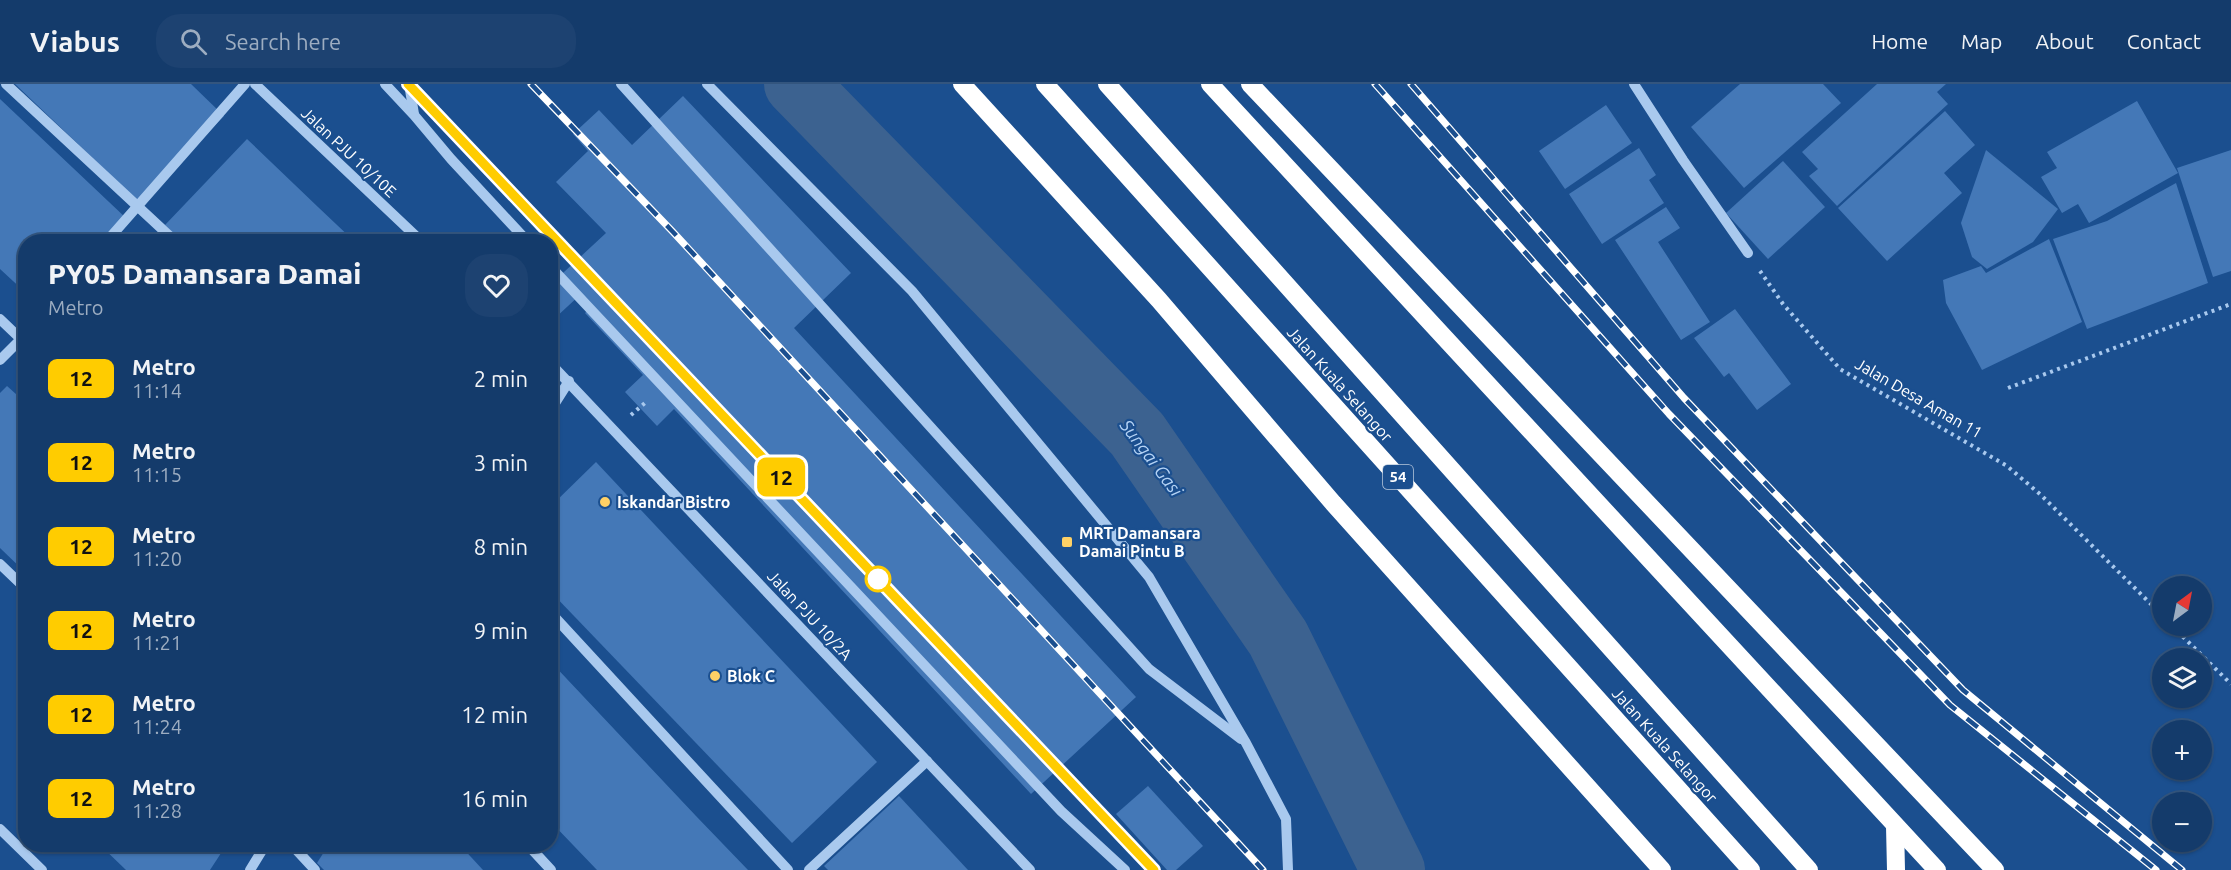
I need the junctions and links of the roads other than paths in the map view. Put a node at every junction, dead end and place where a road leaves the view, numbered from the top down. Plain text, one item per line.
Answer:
1 (6, 84) edge
2 (244, 84) edge
3 (255, 84) edge
4 (386, 84) edge
5 (409, 84) edge
6 (621, 84) edge
7 (707, 84) edge
8 (962, 84) edge
9 (1045, 84) edge
10 (1107, 84) edge
11 (1210, 84) edge
12 (1250, 84) edge
13 (1634, 84) edge
14 (414, 115) junction
15 (138, 205) junction
16 (113, 234) edge
17 (168, 234) edge
18 (414, 234) edge
19 (520, 234) edge
20 (1748, 253) road end
21 (558, 275) edge
22 (0, 319) edge
23 (18, 334) edge
24 (18, 344) edge
25 (0, 360) edge
26 (558, 371) edge
27 (569, 381) junction
28 (558, 398) edge
29 (0, 564) edge
30 (18, 581) edge
31 (558, 621) edge
32 (1246, 743) junction
33 (927, 761) junction
34 (1895, 826) junction
35 (0, 829) edge
36 (18, 847) edge
37 (24, 852) edge
38 (261, 852) edge
39 (298, 852) edge
40 (534, 852) edge
41 (42, 870) edge
42 (250, 870) edge
43 (315, 870) edge
44 (551, 870) edge
45 (788, 870) edge
46 (809, 870) edge
47 (1030, 870) edge
48 (1125, 870) edge
49 (1288, 870) edge
50 (1662, 870) edge
51 (1751, 870) edge
52 (1809, 870) edge
53 (1896, 870) edge
54 (1937, 870) edge
55 (1995, 870) edge

1 - 15 street
2 - 15 street
3 - 18 street, Jalan PJU 10/10E
4 - 14 street
5 - 14 street
6 - 32 street
7 - 32 street
8 - 50 highway
9 - 51 highway, Jalan Kuala Selangor / 54
10 - 52 highway, Jalan Kuala Selangor
11 - 34 highway
12 - 55 highway
13 - 20 street
14 - 19 street
15 - 16 street
15 - 17 street
21 - 48 street
22 - 23 street
24 - 25 street
26 - 27 street
27 - 28 street
27 - 33 street, Jalan PJU 10/2A
29 - 30 street
31 - 45 street
32 - 49 street
33 - 46 street
33 - 47 street, Jalan PJU 10/2A
34 - 53 highway
34 - 54 highway
35 - 36 street
37 - 41 street
38 - 42 street
39 - 43 street
40 - 44 street

